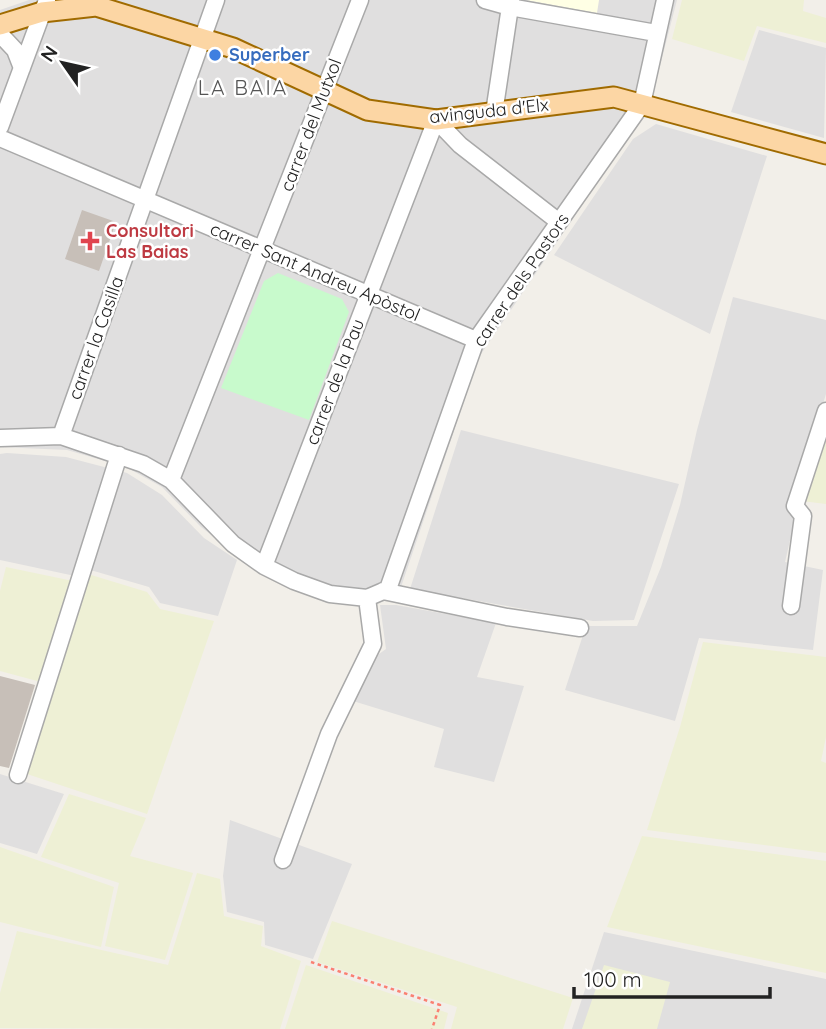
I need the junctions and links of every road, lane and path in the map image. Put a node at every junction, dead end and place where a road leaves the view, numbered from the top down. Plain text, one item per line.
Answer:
1 (216, 0) edge
2 (360, 0) edge
3 (485, 0) edge
4 (665, 0) edge
5 (90, 3) edge
6 (511, 4) edge
7 (45, 6) edge
8 (0, 25) edge
9 (656, 33) junction
10 (0, 34) edge
11 (202, 38) junction
12 (22, 68) junction
13 (325, 90) junction
14 (642, 104) junction
15 (494, 113) junction
16 (436, 120) junction
17 (0, 127) edge
18 (0, 138) edge
19 (826, 153) edge
20 (145, 200) junction
21 (559, 222) junction
22 (262, 250) junction
23 (369, 295) junction
24 (476, 340) junction
25 (826, 411) edge
26 (61, 436) junction
27 (0, 438) edge
28 (119, 455) junction
29 (171, 480) junction
30 (264, 565) junction
31 (385, 590) junction
32 (367, 597) junction
33 (791, 606) dead end
34 (580, 628) dead end
35 (18, 775) dead end
36 (283, 860) dead end
37 (311, 962) dead end
38 (432, 1029) edge

1 - 11 street, carrer la Casilla
2 - 13 street, carrer del Mutxol
3 - 6 street
4 - 9 street
5 - 7 main road, avinguda d'Elx
5 - 11 main road, avinguda d'Elx
6 - 9 street
6 - 15 street
7 - 8 main road, avinguda d'Elx
7 - 12 street
9 - 14 street
10 - 12 street
11 - 13 main road, avinguda d'Elx
11 - 20 street, carrer la Casilla
12 - 17 street
13 - 16 main road, avinguda d'Elx
13 - 22 street, carrer del Mutxol
14 - 15 main road, avinguda d'Elx
14 - 19 main road, avinguda d'Elx
14 - 21 street, carrer dels Pastors
15 - 16 main road, avinguda d'Elx
16 - 21 street
16 - 23 street, carrer de la Pau
18 - 20 street, carrer Sant Andreu Apòstol
20 - 22 street, carrer Sant Andreu Apòstol
20 - 26 street, carrer la Casilla
21 - 24 street, carrer dels Pastors
22 - 23 street, carrer Sant Andreu Apòstol
22 - 29 street, carrer del Mutxol
23 - 24 street, carrer Sant Andreu Apòstol
23 - 30 street, carrer de la Pau
24 - 31 street, carrer dels Pastors
25 - 33 street
26 - 27 street
26 - 28 street
28 - 29 street
28 - 35 street
29 - 30 street
30 - 32 street
31 - 32 street
31 - 34 street
32 - 36 street
37 - 38 path

